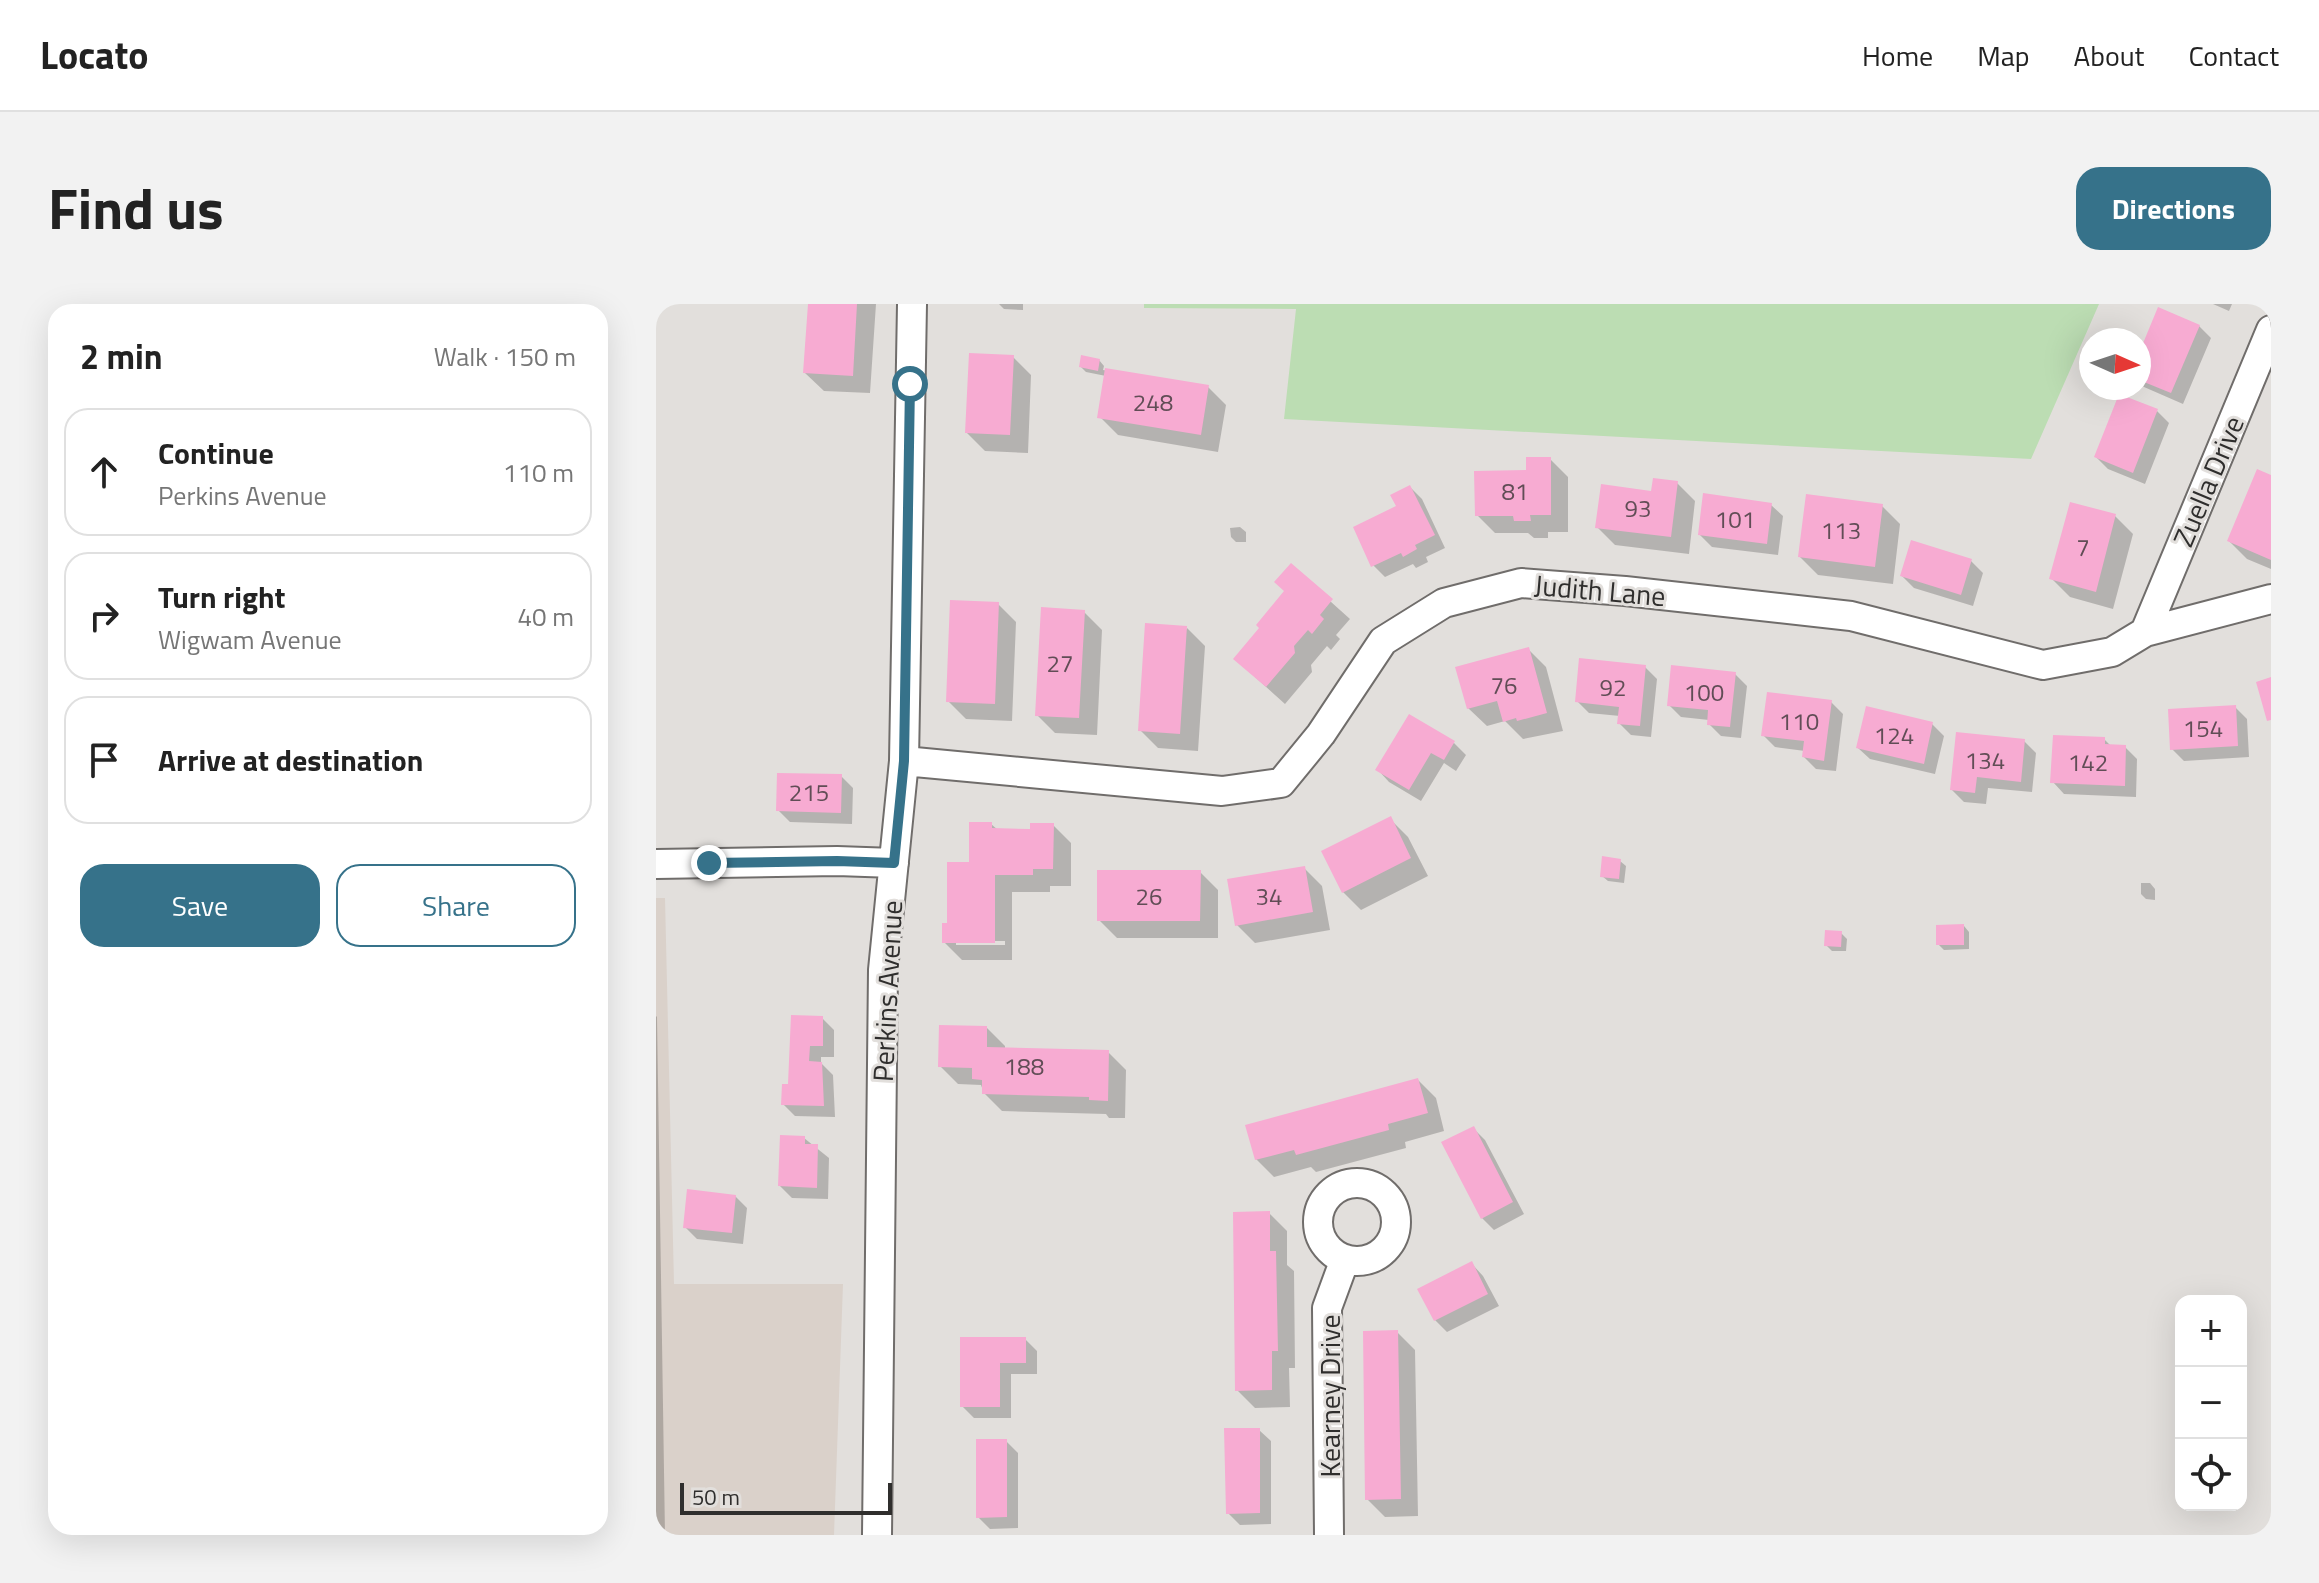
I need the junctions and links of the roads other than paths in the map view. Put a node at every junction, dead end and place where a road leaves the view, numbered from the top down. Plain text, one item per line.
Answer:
1 (912, 304) edge
2 (2271, 330) edge
3 (2271, 599) edge
4 (2145, 632) junction
5 (904, 761) junction
6 (894, 863) junction
7 (656, 864) edge
8 (1345, 1259) dead end
9 (877, 1535) edge
10 (1329, 1535) edge

1 - 5 street, Perkins Avenue
2 - 4 street, Zuella Drive
3 - 4 street, Judith Lane
4 - 5 street, Judith Lane
5 - 6 street, Perkins Avenue
6 - 7 street
6 - 9 street, Perkins Avenue
8 - 10 street, Kearney Drive

